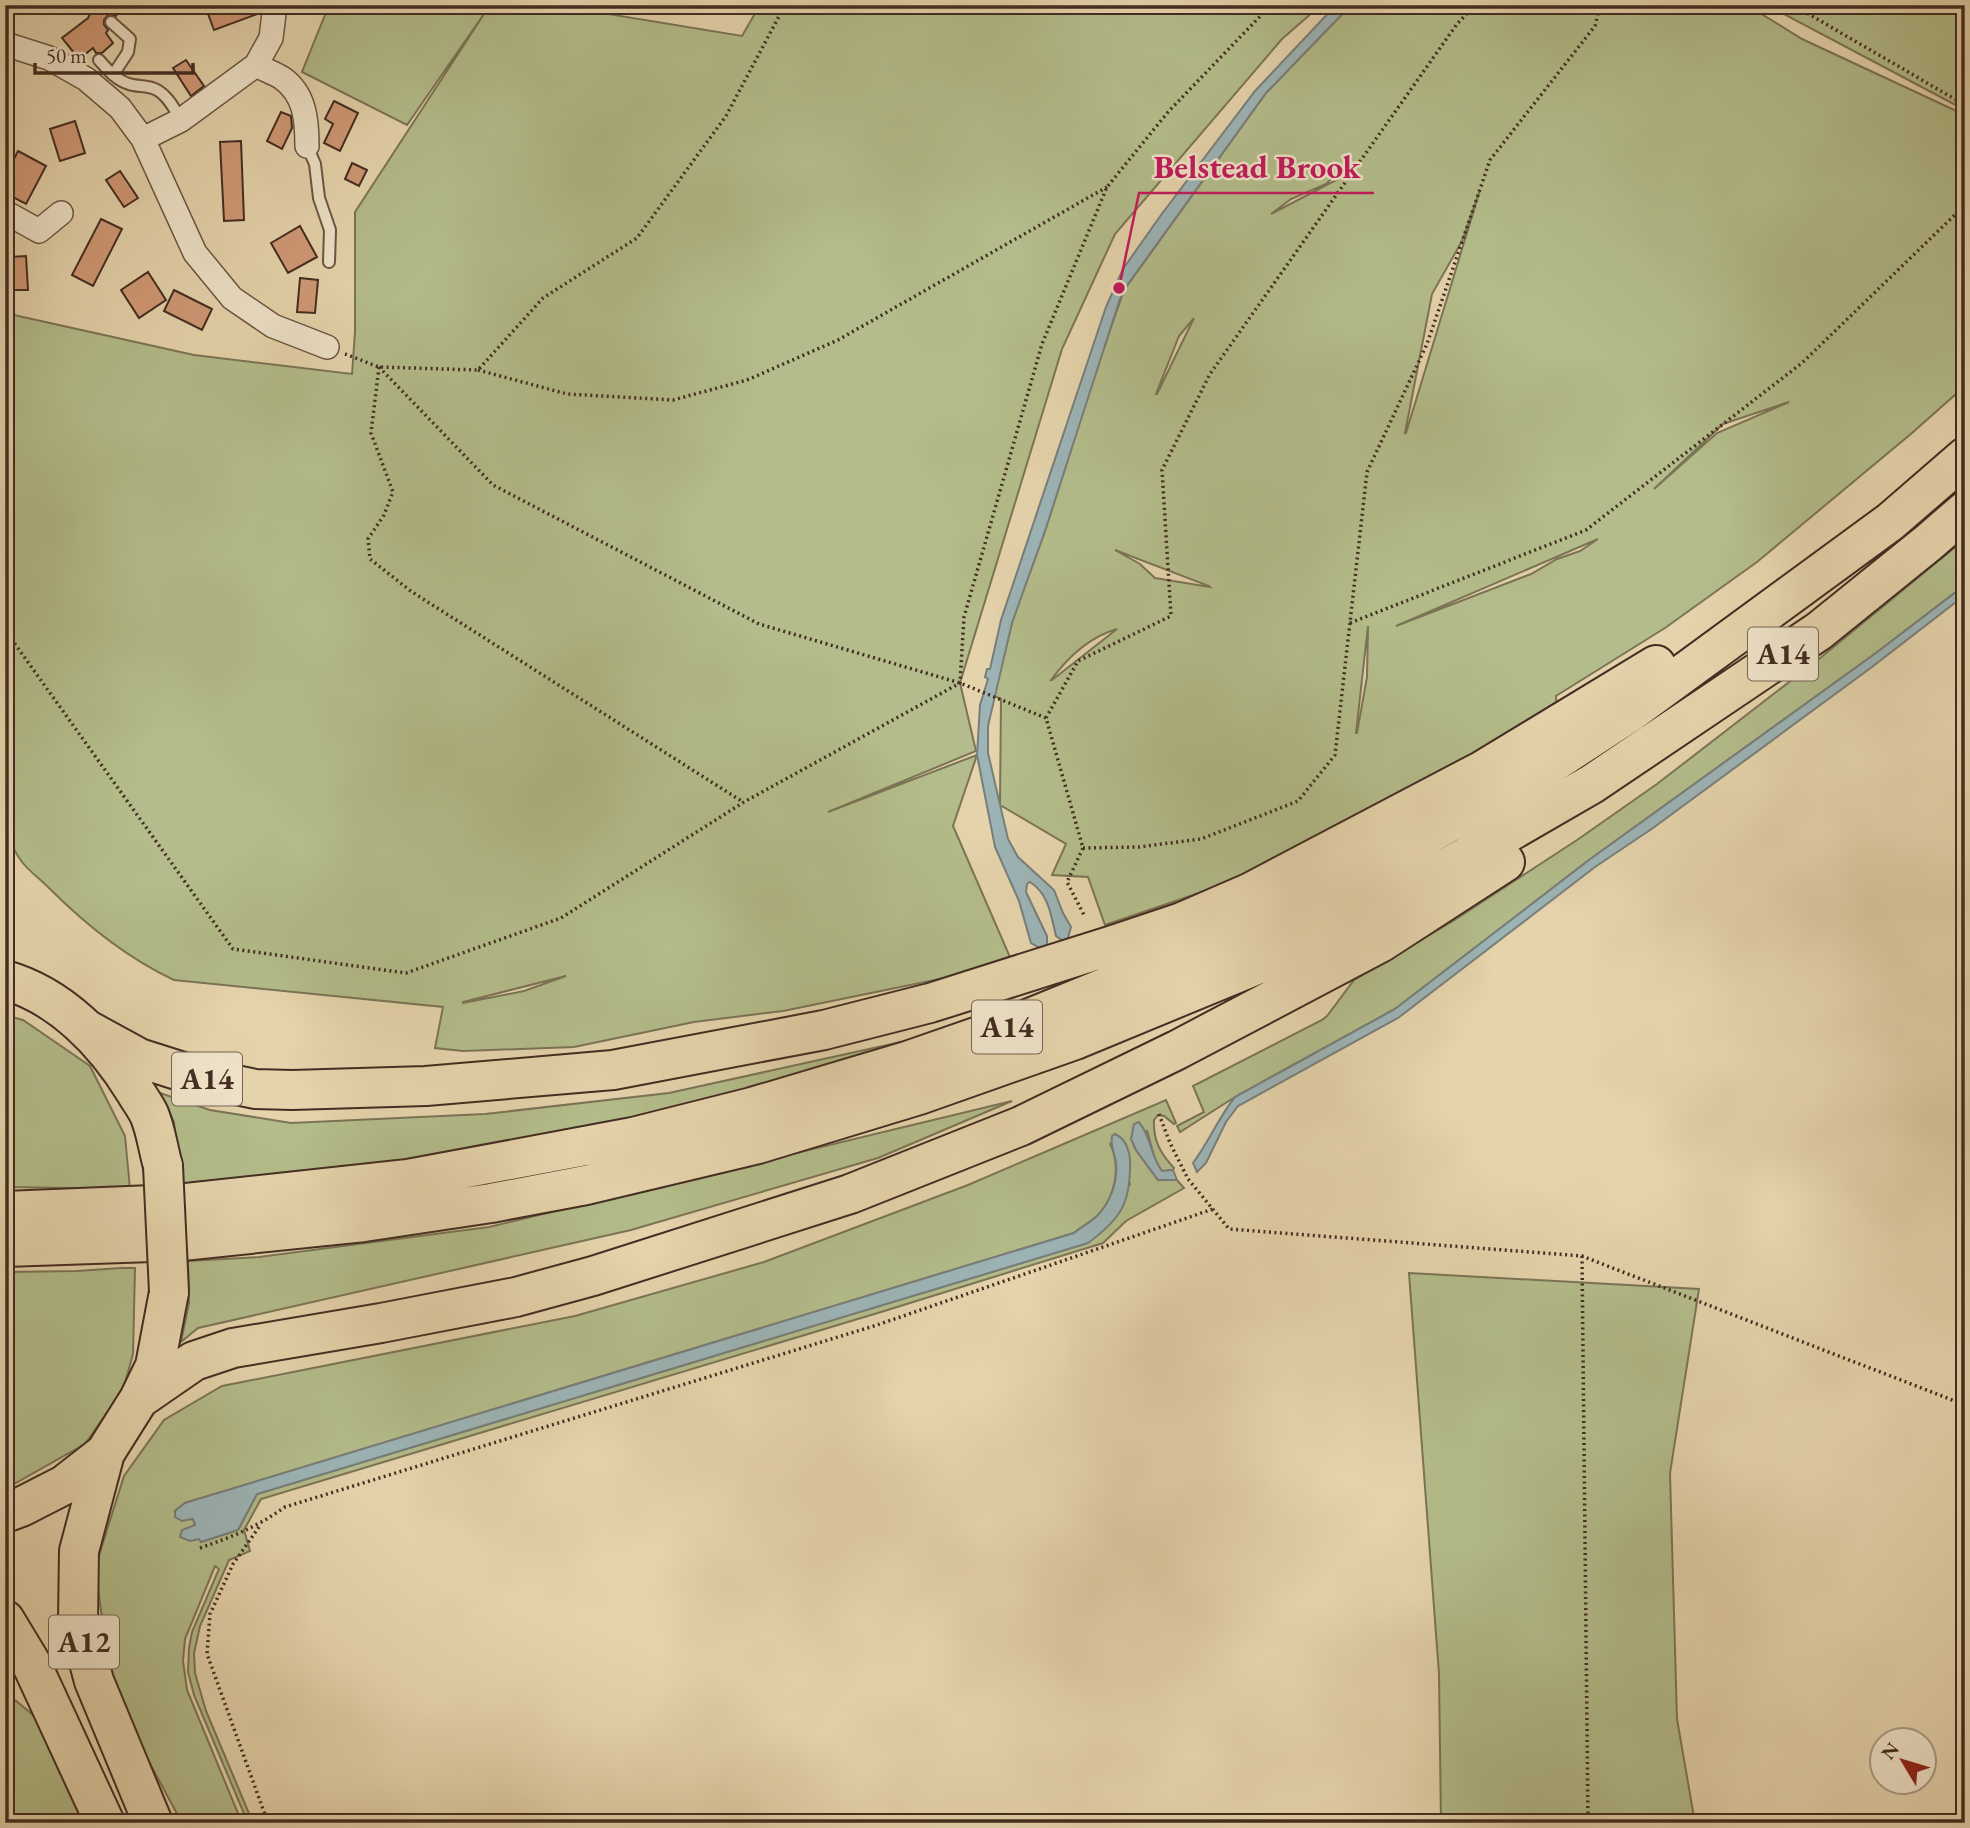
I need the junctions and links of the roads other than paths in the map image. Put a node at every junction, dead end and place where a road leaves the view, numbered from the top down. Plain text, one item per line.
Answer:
1 (275, 5) edge
2 (111, 22) dead end
3 (5, 44) edge
4 (99, 60) dead end
5 (256, 65) junction
6 (113, 75) junction
7 (181, 120) junction
8 (144, 139) junction
9 (307, 146) joint
10 (5, 212) edge
11 (61, 213) dead end
12 (329, 262) dead end
13 (327, 347) road end
14 (1965, 457) edge
15 (1965, 511) edge
16 (1890, 522) junction
17 (1591, 784) junction
18 (5, 980) edge
19 (86, 1029) junction
20 (5, 1211) edge
21 (5, 1247) edge
22 (139, 1399) junction
23 (105, 1453) junction
24 (5, 1513) edge
25 (5, 1620) edge
26 (105, 1823) edge
27 (153, 1823) edge

1 - 5 street
2 - 6 lane
3 - 8 street
4 - 6 lane
5 - 7 street
5 - 9 street
6 - 7 lane
7 - 8 street
8 - 13 street
9 - 12 lane
10 - 11 street
14 - 16 highway, A14
15 - 17 highway, A14
16 - 19 highway, A14
16 - 20 highway, A14
17 - 21 highway, A14
17 - 22 highway, A14
18 - 19 highway
19 - 22 highway, bridge
22 - 23 highway
23 - 24 highway
23 - 27 highway, A12
25 - 26 highway, A12

